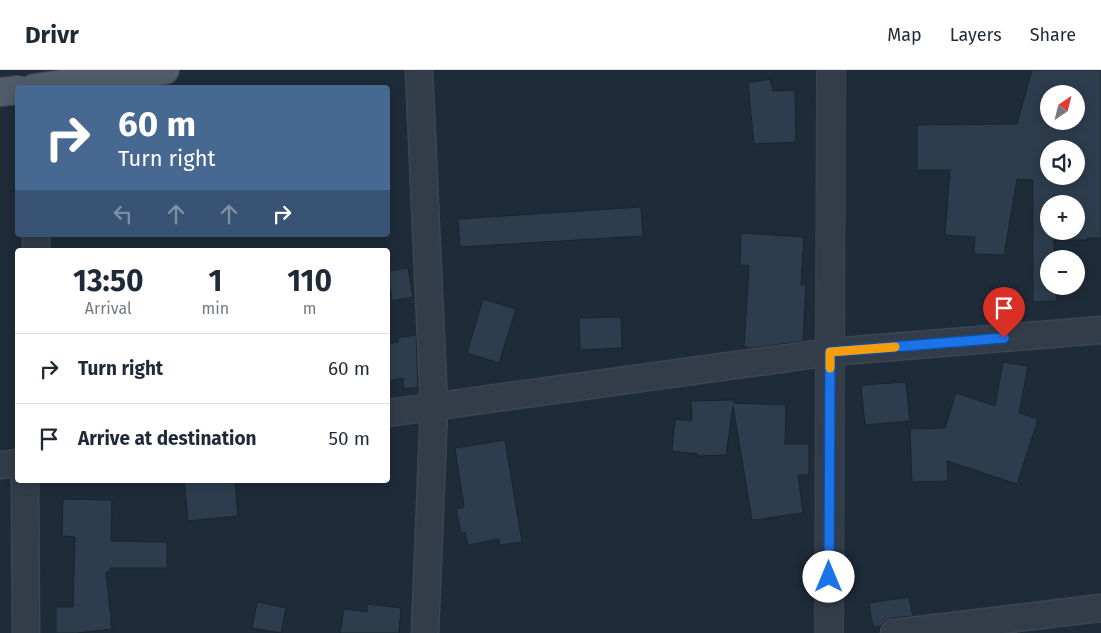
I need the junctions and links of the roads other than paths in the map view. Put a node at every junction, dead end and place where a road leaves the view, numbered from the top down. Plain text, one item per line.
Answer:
1 (165, 70) edge
2 (419, 70) edge
3 (830, 70) edge
4 (37, 84) edge
5 (15, 89) edge
6 (0, 92) edge
7 (1101, 330) edge
8 (830, 352) junction
9 (434, 407) junction
10 (390, 413) edge
11 (15, 464) edge
12 (0, 466) edge
13 (25, 483) edge
14 (1101, 608) edge
15 (26, 633) edge
16 (425, 633) edge
17 (829, 633) edge
18 (894, 633) edge

1 - 4 main road
2 - 9 street
3 - 8 street
5 - 6 main road
7 - 8 street
8 - 9 street
8 - 17 street
9 - 10 street
9 - 16 street
11 - 12 street
13 - 15 street
14 - 18 street

